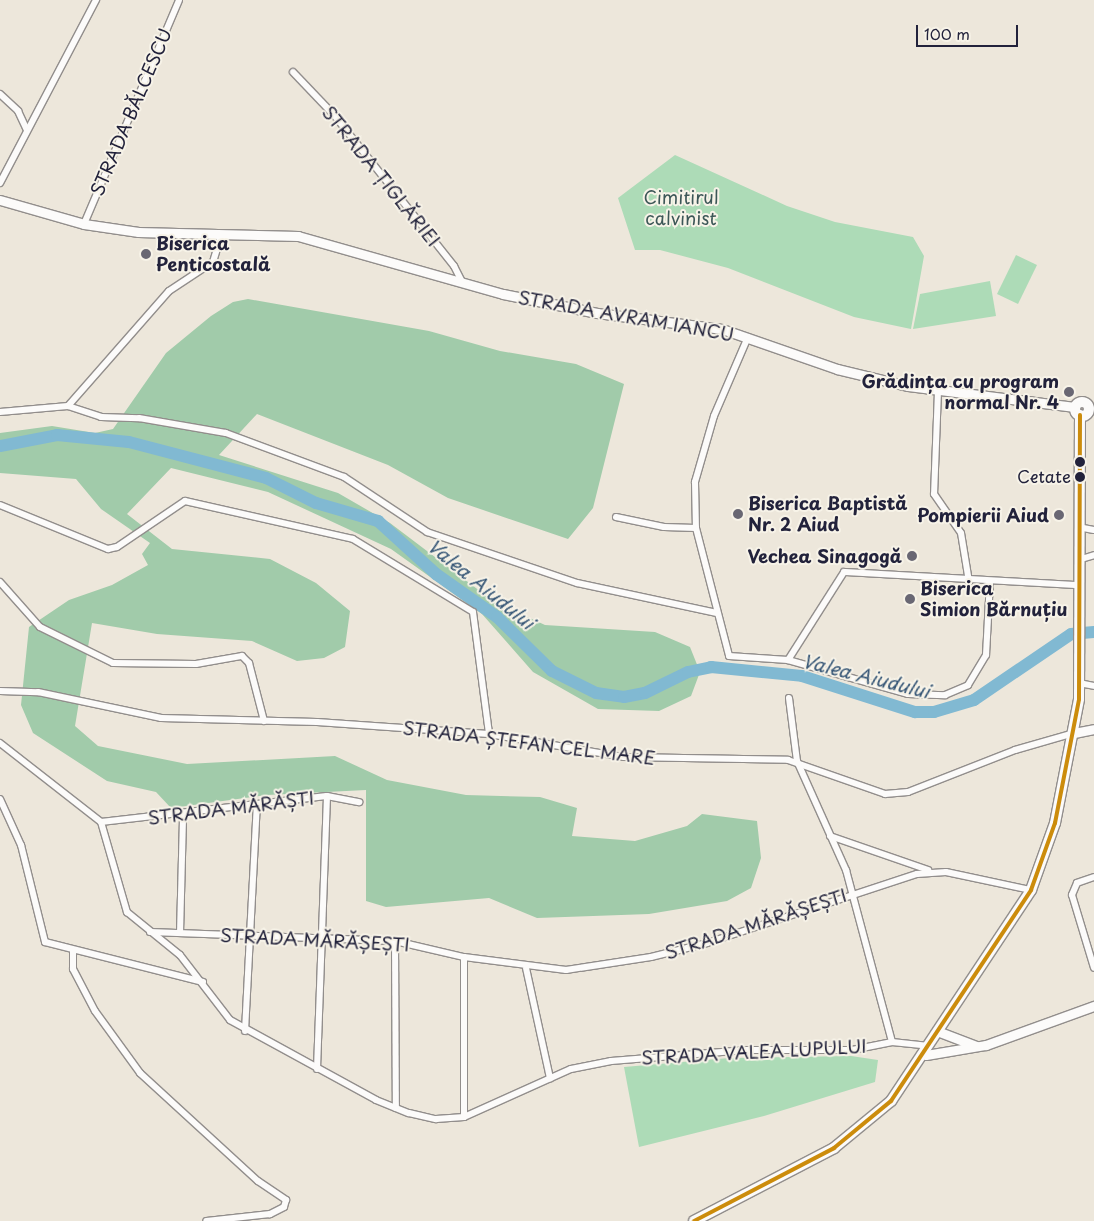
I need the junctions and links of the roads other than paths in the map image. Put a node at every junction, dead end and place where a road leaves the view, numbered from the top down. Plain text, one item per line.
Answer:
1 (96, 0) edge
2 (179, 0) edge
3 (293, 72) dead end
4 (0, 94) edge
5 (27, 130) junction
6 (0, 182) edge
7 (0, 200) edge
8 (84, 224) junction
9 (221, 236) junction
10 (463, 284) junction
11 (748, 337) junction
12 (938, 391) junction
13 (68, 406) junction
14 (1091, 407) edge
15 (1078, 411) junction
16 (0, 412) edge
17 (0, 505) edge
18 (616, 516) dead end
19 (1077, 527) junction
20 (696, 528) junction
21 (1094, 530) edge
22 (1094, 555) edge
23 (1076, 560) junction
24 (0, 582) edge
25 (969, 582) junction
26 (990, 582) junction
27 (1077, 585) junction
28 (717, 614) junction
29 (788, 660) junction
30 (1078, 683) junction
31 (1094, 686) edge
32 (0, 691) edge
33 (789, 698) dead end
34 (264, 721) junction
35 (1094, 729) edge
36 (1074, 733) junction
37 (489, 734) junction
38 (0, 743) edge
39 (797, 761) junction
40 (327, 796) junction
41 (0, 799) edge
42 (359, 802) dead end
43 (257, 804) junction
44 (184, 816) junction
45 (101, 822) junction
46 (830, 836) junction
47 (932, 871) junction
48 (1094, 877) edge
49 (1031, 890) junction
50 (852, 893) junction
51 (150, 932) junction
52 (180, 933) junction
53 (251, 936) junction
54 (324, 938) junction
55 (395, 941) junction
56 (73, 951) junction
57 (464, 957) junction
58 (526, 968) junction
59 (1094, 968) edge
60 (203, 982) junction
61 (1094, 1006) edge
62 (937, 1031) junction
63 (245, 1032) junction
64 (892, 1042) junction
65 (976, 1046) junction
66 (928, 1050) junction
67 (317, 1069) junction
68 (550, 1078) junction
69 (396, 1108) junction
70 (464, 1117) junction
71 (206, 1221) edge
72 (694, 1221) edge

1 - 5 street
2 - 8 street, STRADA BĂLCESCU
3 - 10 street, STRADA ȚIGLĂRIEI
4 - 5 street
5 - 6 street
7 - 8 main road, STRADA AVRAM IANCU
8 - 9 main road, STRADA AVRAM IANCU
9 - 10 main road, STRADA AVRAM IANCU
9 - 13 street
10 - 11 main road, STRADA AVRAM IANCU
11 - 12 main road, STRADA AVRAM IANCU
11 - 20 street
12 - 15 main road, STRADA AVRAM IANCU
12 - 25 street
13 - 16 street
13 - 28 street
14 - 15 main road
15 - 19 main road
17 - 37 street
18 - 20 street
19 - 21 street
19 - 23 main road
20 - 28 street
22 - 23 street
23 - 27 main road
24 - 34 street
25 - 26 street
25 - 29 street
26 - 27 street
26 - 29 street
27 - 30 main road
28 - 29 street
30 - 31 street
30 - 36 main road
32 - 34 street, STRADA ȘTEFAN CEL MARE
33 - 39 street
34 - 37 street, STRADA ȘTEFAN CEL MARE
35 - 36 main road
36 - 39 street, STRADA ȘTEFAN CEL MARE
36 - 49 main road
37 - 39 street, STRADA ȘTEFAN CEL MARE
38 - 45 street
39 - 46 street
40 - 42 street, STRADA MĂRĂȘTI
40 - 43 street, STRADA MĂRĂȘTI
40 - 54 street
41 - 56 street
43 - 44 street, STRADA MĂRĂȘTI
43 - 53 street
44 - 45 street, STRADA MĂRĂȘTI
44 - 52 street
45 - 51 street, STRADA VALEA LUPULUI
46 - 47 street
46 - 50 street
47 - 49 street, STRADA MĂRĂȘEȘTI
47 - 50 street, STRADA MĂRĂȘEȘTI
48 - 59 street
49 - 62 main road
50 - 58 street, STRADA MĂRĂȘEȘTI
50 - 64 street
51 - 52 street, STRADA MĂRĂȘEȘTI
51 - 60 street, STRADA VALEA LUPULUI
52 - 53 street, STRADA MĂRĂȘEȘTI
53 - 54 street, STRADA MĂRĂȘEȘTI
53 - 63 street
54 - 55 street, STRADA MĂRĂȘEȘTI
54 - 67 street
55 - 57 street, STRADA MĂRĂȘEȘTI
55 - 69 street
56 - 60 street
56 - 71 street
57 - 58 street, STRADA MĂRĂȘEȘTI
57 - 70 street
58 - 68 street
60 - 63 street, STRADA VALEA LUPULUI
61 - 65 main road
62 - 65 main road
62 - 66 main road
63 - 67 street, STRADA VALEA LUPULUI
64 - 66 street, STRADA VALEA LUPULUI
64 - 68 street, STRADA VALEA LUPULUI
65 - 66 main road
66 - 72 main road
67 - 69 street, STRADA VALEA LUPULUI
68 - 70 street, STRADA VALEA LUPULUI
69 - 70 street, STRADA VALEA LUPULUI

